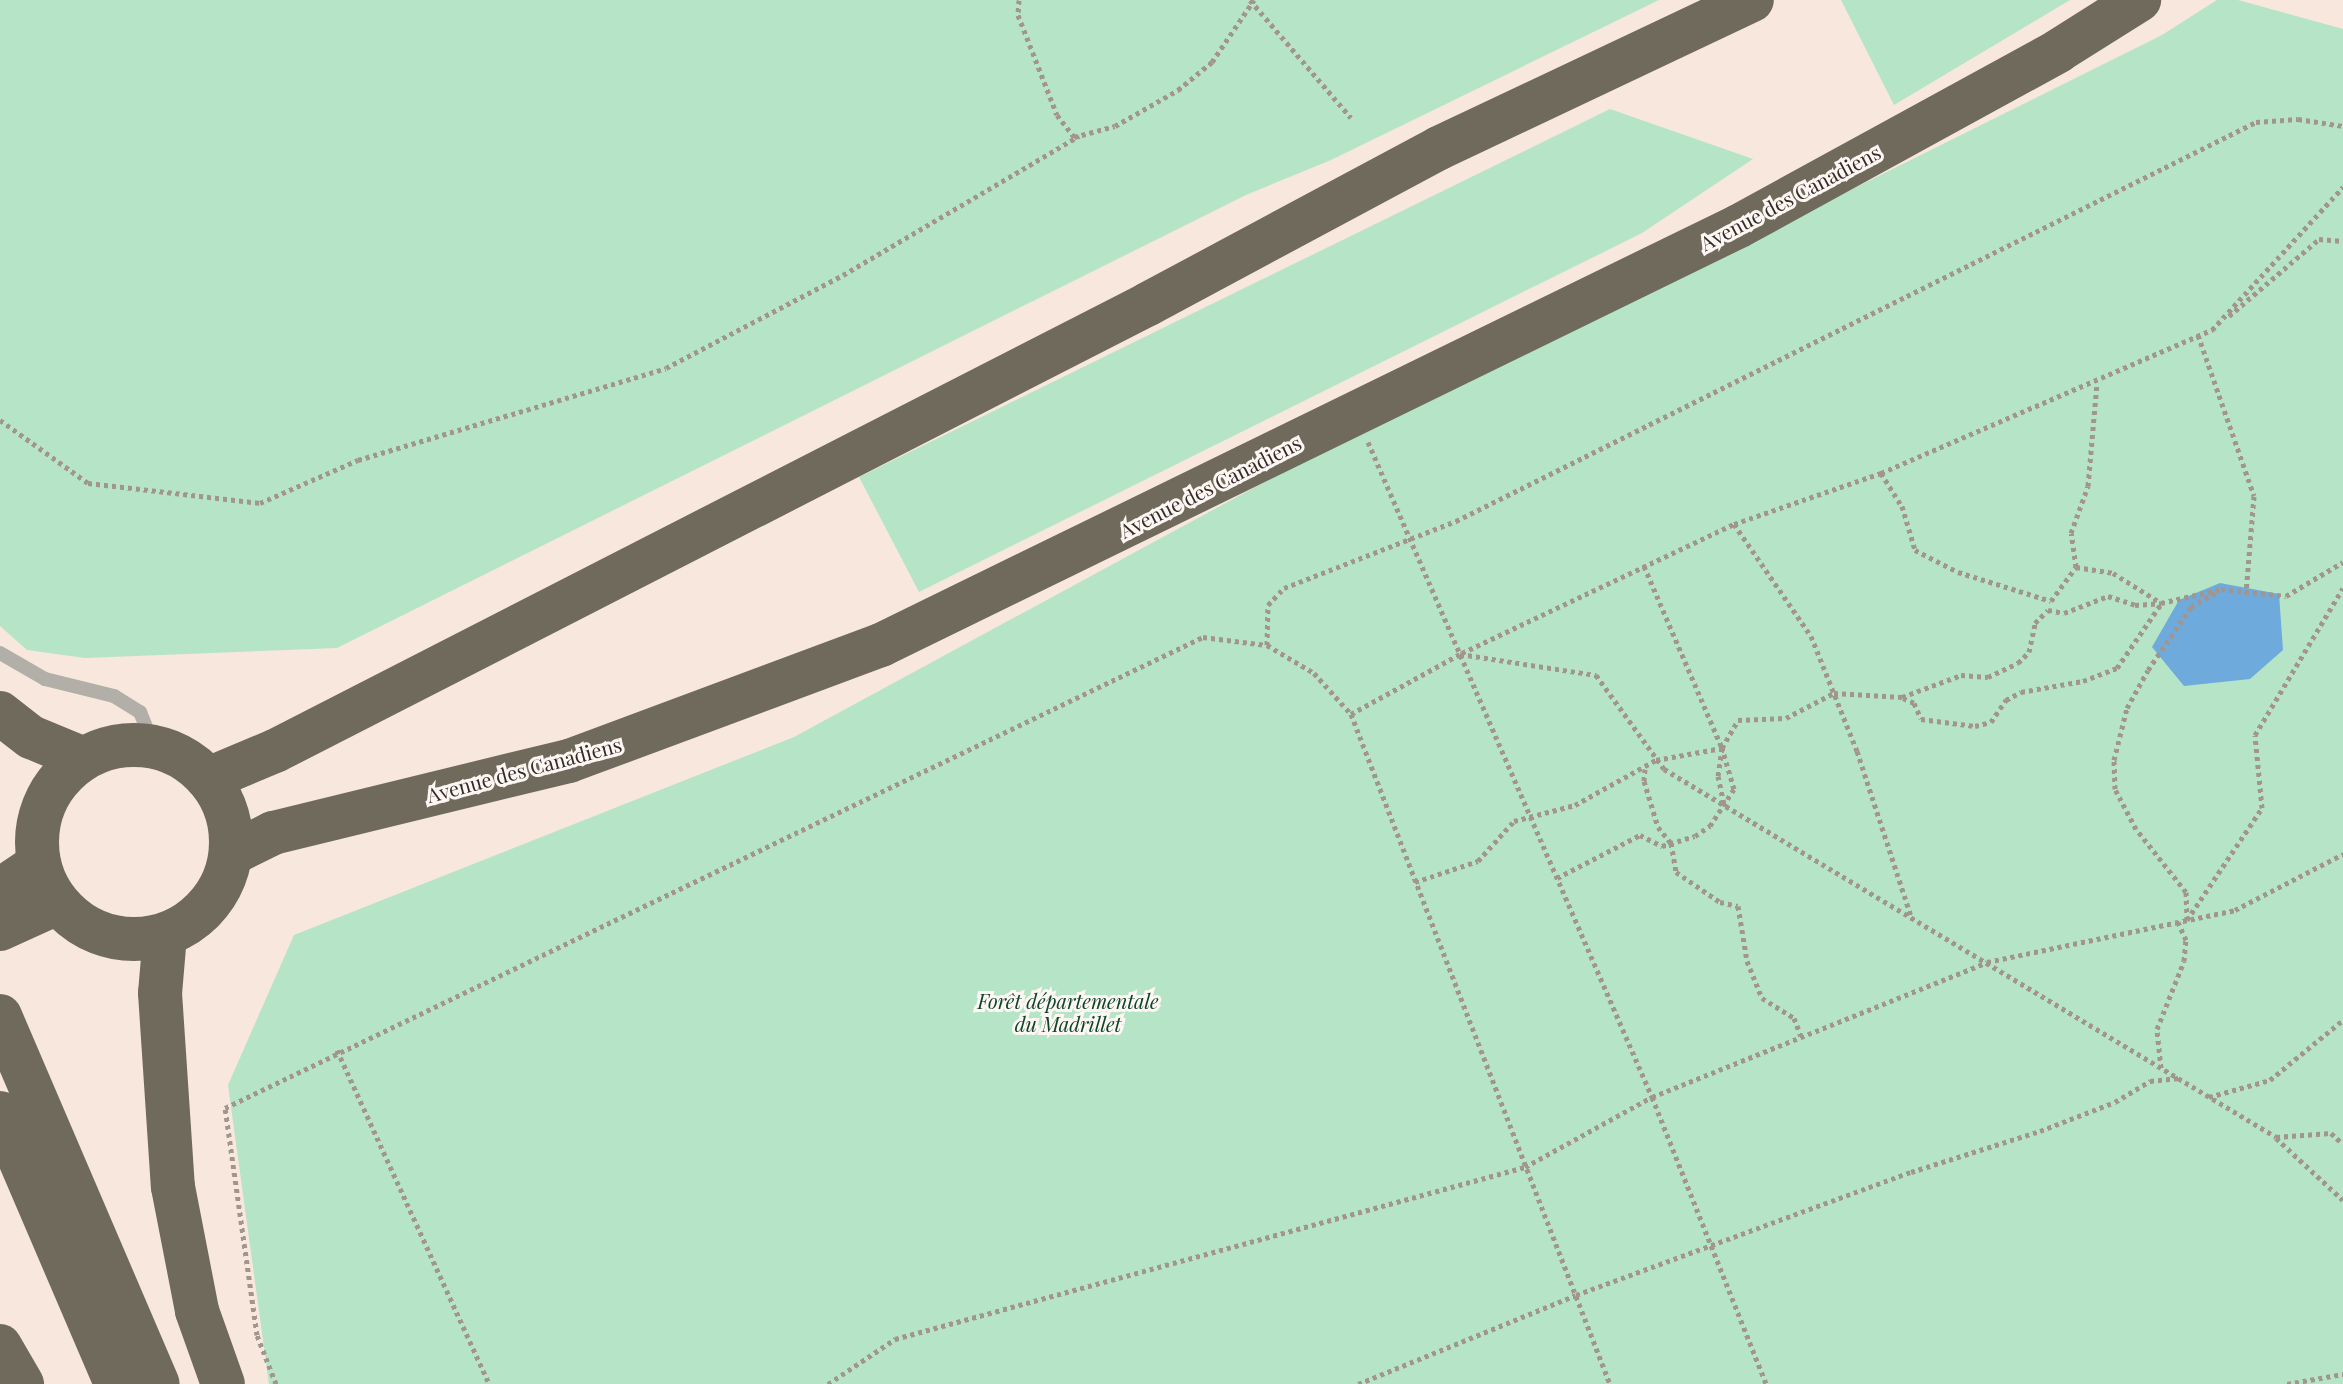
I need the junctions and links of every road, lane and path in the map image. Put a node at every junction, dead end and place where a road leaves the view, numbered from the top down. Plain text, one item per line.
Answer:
1 (1019, 0) edge
2 (1252, 0) edge
3 (1752, 0) edge
4 (2139, 0) edge
5 (1351, 118) dead end
6 (2343, 126) edge
7 (1079, 136) junction
8 (2343, 187) edge
9 (2343, 241) edge
10 (2212, 330) junction
11 (2198, 335) junction
12 (2097, 383) junction
13 (0, 420) edge
14 (1364, 434) dead end
15 (1881, 473) junction
16 (1734, 524) junction
17 (1410, 540) junction
18 (2343, 562) edge
19 (1644, 566) junction
20 (2076, 567) junction
21 (2343, 588) edge
22 (2221, 589) junction
23 (2246, 594) junction
24 (2161, 603) junction
25 (1267, 645) junction
26 (0, 653) edge
27 (1460, 654) junction
28 (1834, 693) junction
29 (1902, 697) junction
30 (0, 713) edge
31 (1351, 714) junction
32 (154, 747) junction
33 (1722, 748) junction
34 (84, 759) junction
35 (1656, 760) junction
36 (1645, 768) junction
37 (208, 779) junction
38 (1724, 805) junction
39 (1529, 815) junction
40 (1671, 843) junction
41 (231, 854) junction
42 (2343, 854) edge
43 (39, 864) junction
44 (1557, 878) junction
45 (1415, 882) junction
46 (57, 903) junction
47 (3, 914) edge
48 (1911, 917) junction
49 (2187, 920) junction
50 (2178, 922) junction
51 (165, 935) junction
52 (1987, 962) junction
53 (0, 1016) edge
54 (2343, 1020) edge
55 (1801, 1037) junction
56 (337, 1050) junction
57 (2161, 1068) junction
58 (2179, 1078) junction
59 (1652, 1097) junction
60 (2209, 1097) junction
61 (0, 1113) edge
62 (2276, 1137) junction
63 (2343, 1144) edge
64 (1525, 1167) junction
65 (2343, 1200) edge
66 (1712, 1247) junction
67 (1576, 1295) junction
68 (0, 1346) edge
69 (2343, 1374) edge
70 (22, 1384) edge
71 (116, 1384) edge
72 (158, 1384) edge
73 (223, 1384) edge
74 (276, 1384) edge
75 (489, 1384) edge
76 (828, 1384) edge
77 (1358, 1384) edge
78 (1610, 1384) edge
79 (1766, 1384) edge
80 (2287, 1384) edge

1 - 7 path
2 - 5 path
2 - 7 path
3 - 37 highway
4 - 41 highway, Avenue des Canadiens
6 - 17 path
7 - 13 path
8 - 10 path
9 - 10 path
10 - 11 path
11 - 12 path
11 - 23 path
12 - 15 path
12 - 20 path
14 - 17 path
15 - 16 path
15 - 20 path
16 - 19 path
16 - 28 path
17 - 25 path
17 - 27 path
18 - 23 path
19 - 27 path
19 - 33 path
20 - 24 path
21 - 49 path
22 - 23 path
22 - 24 path
22 - 49 path
24 - 29 path
24 - 29 path
25 - 31 path
25 - 56 path
26 - 32 lane
27 - 31 path
27 - 35 path
27 - 39 path
28 - 29 path
28 - 33 path
28 - 48 path
30 - 34 highway
31 - 45 path
32 - 34 highway
32 - 37 highway
33 - 35 path
33 - 38 path
33 - 38 path
34 - 43 highway
35 - 36 path
35 - 38 path
36 - 39 path
36 - 40 path
37 - 41 highway
38 - 40 path
38 - 48 path
39 - 44 path
39 - 45 path
40 - 44 path
40 - 55 path
41 - 51 highway
42 - 49 path
43 - 46 highway
43 - 47 highway
44 - 59 path
45 - 64 path
46 - 47 highway
46 - 51 highway
48 - 52 path
49 - 50 path
50 - 52 path
50 - 57 path
51 - 73 highway
52 - 55 path
52 - 57 path
53 - 72 highway
54 - 60 path
55 - 59 path
56 - 74 path
56 - 75 path
57 - 58 path
58 - 60 path
58 - 66 path
59 - 64 path
59 - 66 path
60 - 62 path
61 - 71 highway
62 - 63 path
62 - 65 path
64 - 67 path
64 - 76 path
66 - 67 path
66 - 79 path
67 - 77 path
67 - 78 path
68 - 70 highway
69 - 80 path

